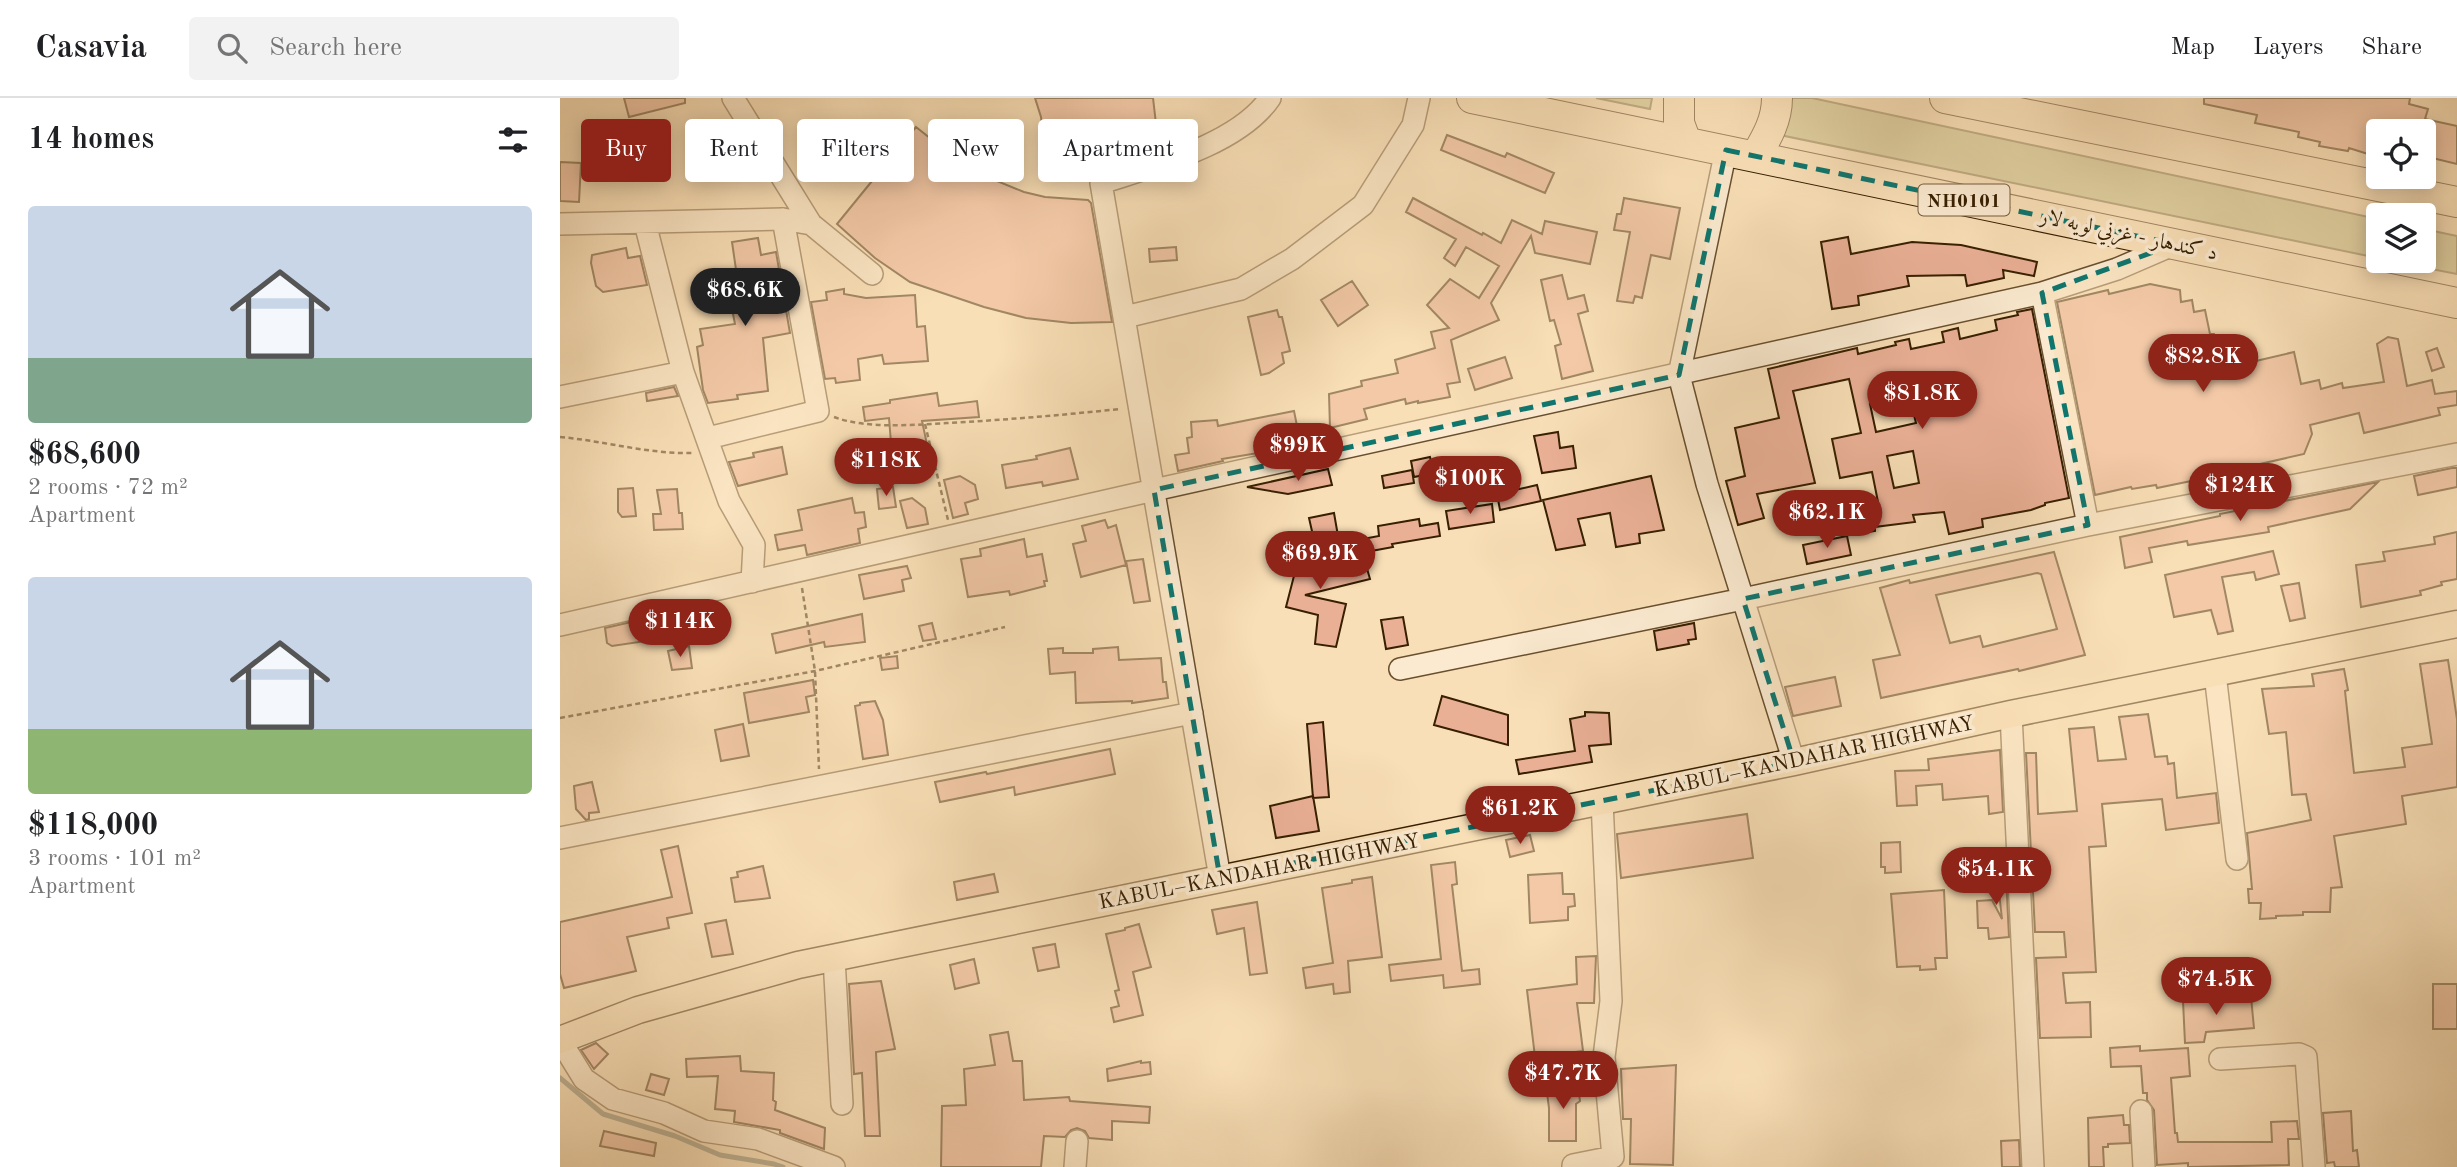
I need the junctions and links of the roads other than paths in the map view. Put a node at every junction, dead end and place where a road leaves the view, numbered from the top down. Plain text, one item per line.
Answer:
1 (733, 98) edge
2 (1270, 98) edge
3 (1419, 98) edge
4 (1472, 98) edge
5 (1679, 98) edge
6 (1777, 98) edge
7 (1945, 98) edge
8 (1686, 142) junction
9 (1726, 149) junction
10 (1756, 156) junction
11 (2457, 202) edge
12 (783, 219) junction
13 (645, 223) junction
14 (560, 224) edge
15 (811, 224) junction
16 (2175, 244) junction
17 (872, 274) dead end
18 (2042, 293) junction
19 (2457, 303) edge
20 (1125, 317) junction
21 (683, 372) junction
22 (1679, 375) junction
23 (560, 397) edge
24 (710, 445) junction
25 (2457, 454) edge
26 (1154, 490) junction
27 (2088, 525) junction
28 (752, 582) junction
29 (1744, 599) junction
30 (2457, 624) edge
31 (560, 625) edge
32 (1400, 669) dead end
33 (2215, 674) junction
34 (1192, 713) junction
35 (2011, 714) junction
36 (1794, 762) junction
37 (1602, 802) junction
38 (560, 838) edge
39 (2237, 859) dead end
40 (1220, 878) junction
41 (834, 958) junction
42 (560, 1040) edge
43 (2220, 1059) dead end
44 (842, 1104) dead end
45 (2141, 1111) dead end
46 (1077, 1141) dead end
47 (834, 1167) edge
48 (1075, 1167) edge
49 (1573, 1167) edge
50 (2033, 1167) edge
51 (2144, 1167) edge
52 (2314, 1167) edge

1 - 15 street
2 - 20 street
3 - 20 street
4 - 8 highway, د کندهار - غزني لويه لار / NH0101
5 - 8 highway
6 - 10 highway
7 - 11 highway
8 - 9 highway, د کندهار - غزني لويه لار / NH0101
9 - 10 highway, د کندهار - غزني لويه لار / NH0101
9 - 22 street
10 - 16 highway, د کندهار - غزني لويه لار / NH0101
12 - 13 street
12 - 15 street
12 - 24 street
13 - 14 street
13 - 21 street
15 - 17 street
16 - 18 street
16 - 19 highway, د کندهار - غزني لويه لار / NH0101
18 - 22 street
18 - 27 street
20 - 26 street
21 - 23 street
21 - 24 street
22 - 26 street
22 - 29 street
24 - 28 street
25 - 27 street
26 - 28 street
26 - 34 street
27 - 29 street
28 - 31 street
29 - 32 street
29 - 36 street
30 - 33 main road, KABUL–KANDAHAR HIGHWAY
33 - 35 main road, KABUL–KANDAHAR HIGHWAY
33 - 39 street
34 - 38 street
34 - 40 street
35 - 36 main road, KABUL–KANDAHAR HIGHWAY
35 - 50 street
36 - 37 main road, KABUL–KANDAHAR HIGHWAY
37 - 40 main road, KABUL–KANDAHAR HIGHWAY
37 - 49 street
40 - 41 main road, KABUL–KANDAHAR HIGHWAY
41 - 42 main road, KABUL–KANDAHAR HIGHWAY
41 - 44 street
42 - 47 street
43 - 52 street
45 - 51 street
46 - 48 street

